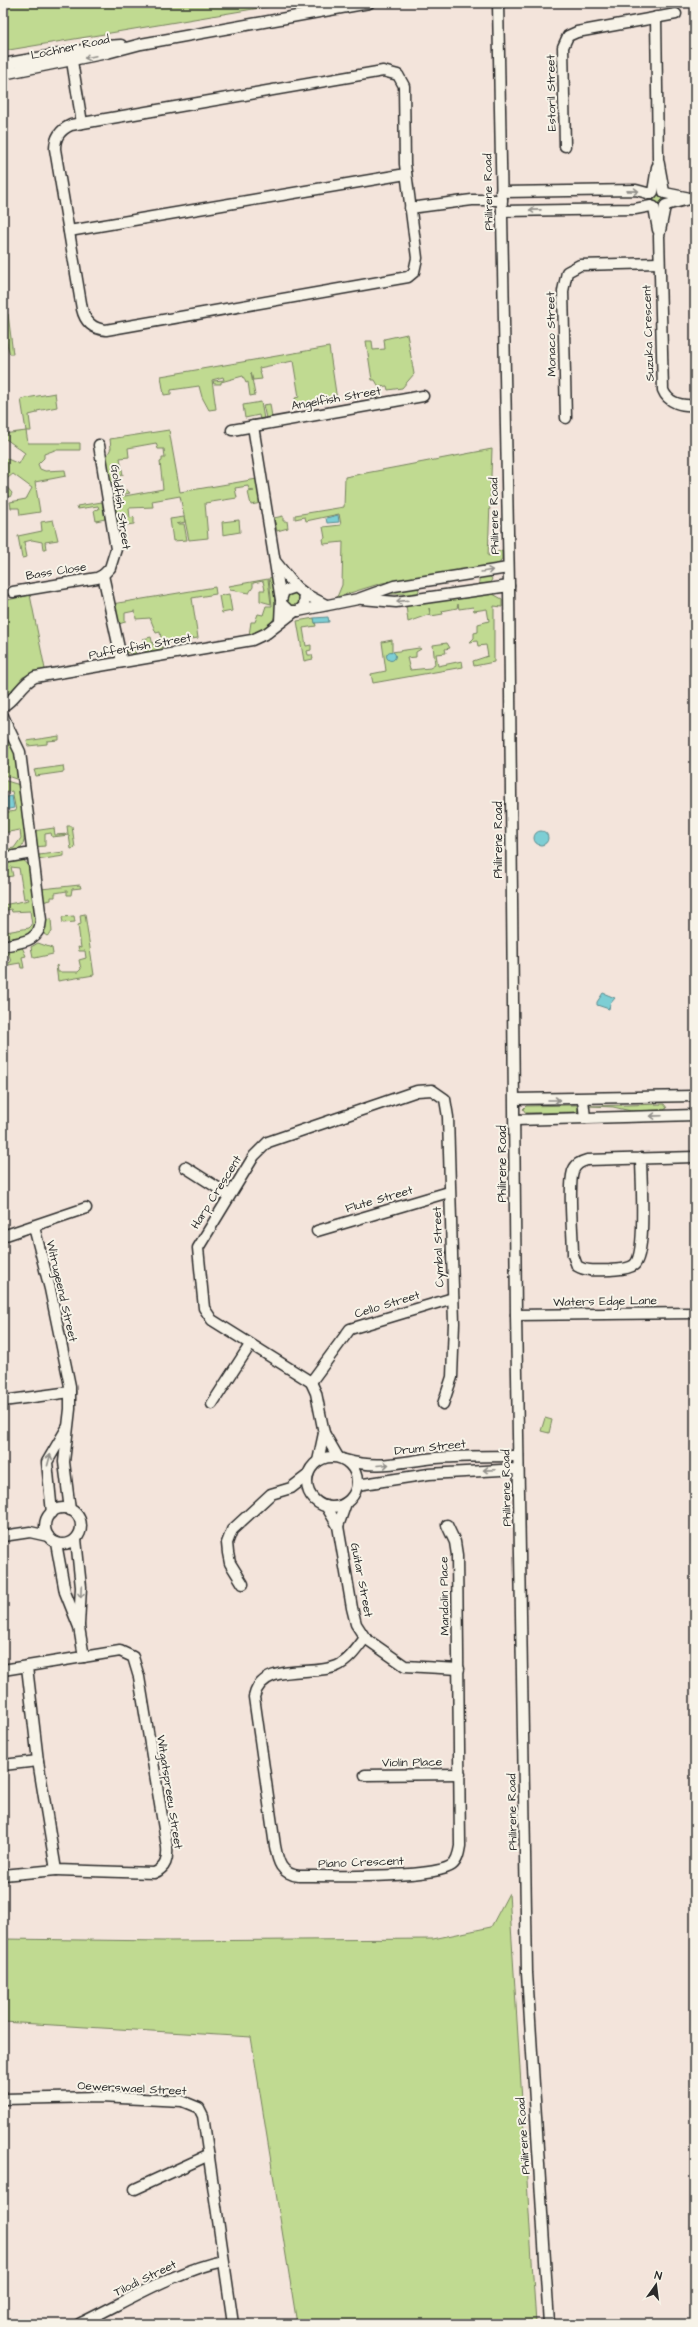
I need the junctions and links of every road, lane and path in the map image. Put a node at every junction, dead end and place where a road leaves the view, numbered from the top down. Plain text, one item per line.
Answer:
1 (369, 3) edge
2 (489, 3) edge
3 (498, 3) edge
4 (676, 14) dead end
5 (656, 17) junction
6 (498, 23) junction
7 (141, 44) junction
8 (72, 61) junction
9 (3, 64) edge
10 (3, 74) edge
11 (82, 123) junction
12 (565, 146) dead end
13 (658, 159) junction
14 (406, 174) junction
15 (610, 190) junction
16 (567, 191) junction
17 (652, 193) junction
18 (664, 193) junction
19 (692, 199) edge
20 (502, 201) junction
21 (665, 205) junction
22 (653, 206) junction
23 (410, 208) junction
24 (568, 209) junction
25 (610, 209) junction
26 (69, 231) junction
27 (659, 236) junction
28 (659, 262) junction
29 (423, 396) dead end
30 (695, 406) edge
31 (566, 418) dead end
32 (253, 426) junction
33 (232, 430) dead end
34 (99, 445) dead end
35 (274, 560) junction
36 (508, 568) junction
37 (103, 575) junction
38 (466, 575) junction
39 (509, 586) junction
40 (296, 587) junction
41 (13, 592) dead end
42 (469, 592) junction
43 (305, 594) junction
44 (358, 599) junction
45 (282, 602) junction
46 (326, 605) junction
47 (296, 611) junction
48 (280, 622) junction
49 (122, 662) junction
50 (6, 704) edge
51 (4, 726) edge
52 (32, 853) junction
53 (3, 858) edge
54 (3, 946) edge
55 (437, 1092) joint
56 (695, 1096) edge
57 (514, 1099) junction
58 (583, 1099) junction
59 (695, 1115) edge
60 (585, 1118) junction
61 (515, 1120) junction
62 (695, 1157) edge
63 (641, 1158) junction
64 (185, 1167) dead end
65 (449, 1192) junction
66 (230, 1195) junction
67 (86, 1208) dead end
68 (34, 1227) junction
69 (317, 1231) dead end
70 (3, 1236) edge
71 (453, 1298) junction
72 (695, 1313) edge
73 (516, 1315) junction
74 (250, 1345) junction
75 (311, 1382) junction
76 (70, 1392) junction
77 (3, 1401) edge
78 (212, 1404) dead end
79 (443, 1404) dead end
80 (68, 1426) junction
81 (324, 1433) junction
82 (518, 1456) junction
83 (436, 1458) junction
84 (341, 1459) junction
85 (318, 1461) junction
86 (518, 1469) junction
87 (437, 1473) junction
88 (308, 1475) junction
89 (66, 1477) junction
90 (49, 1481) junction
91 (358, 1485) junction
92 (290, 1488) junction
93 (312, 1496) junction
94 (346, 1503) junction
95 (326, 1506) junction
96 (70, 1510) junction
97 (50, 1515) junction
98 (447, 1525) dead end
99 (338, 1526) junction
100 (30, 1532) junction
101 (3, 1536) edge
102 (52, 1539) junction
103 (76, 1539) junction
104 (80, 1570) junction
105 (62, 1573) junction
106 (243, 1584) dead end
107 (79, 1627) junction
108 (365, 1638) junction
109 (84, 1657) junction
110 (27, 1667) junction
111 (459, 1669) junction
112 (3, 1670) edge
113 (38, 1760) junction
114 (3, 1765) edge
115 (460, 1774) junction
116 (365, 1775) dead end
117 (56, 1870) junction
118 (3, 1875) edge
119 (3, 2099) edge
120 (209, 2155) junction
121 (135, 2189) dead end
122 (223, 2261) junction
123 (79, 2324) edge
124 (233, 2324) edge
125 (549, 2324) edge

1 - 7 street, Lochner Road
2 - 6 street
3 - 6 street, Philirene Road
4 - 5 street, Estoril Street
5 - 12 street, Estoril Street
5 - 13 street
6 - 20 street, Philirene Road
7 -> 8 street, Lochner Road
7 - 9 street, Lochner Road
8 - 10 street, Lochner Road
8 - 11 street
11 - 14 street
11 - 26 street
13 - 17 street
13 - 18 street
14 - 23 street
14 - 26 street
15 - 16 street
15 -> 17 street
15 - 25 street
16 - 20 street
16 - 24 street
17 - 18 street
17 - 22 street
18 - 19 street
18 - 21 street
19 - 21 street
20 - 23 street
24 -> 20 street
20 - 36 street, Philirene Road
21 - 22 street
21 - 27 street, Suzuka Crescent
22 - 25 street
22 - 27 street, Suzuka Crescent
23 - 26 street
24 - 25 street
27 - 28 street, Suzuka Crescent
28 - 30 street, Suzuka Crescent
28 - 31 street, Monaco Street
29 - 32 street, Angelfish Street
32 - 33 street, Angelfish Street
32 - 35 street
34 - 37 street, Goldfish Street
35 - 40 street
35 - 45 street
38 -> 36 street, Pufferfish Street
36 - 39 street, Philirene Road
37 - 41 street, Bass Close
37 - 49 street
38 - 42 street
38 - 44 street, Pufferfish Street
39 - 42 street, Pufferfish Street
39 - 57 street, Philirene Road
40 - 43 street
40 - 45 street
42 -> 44 street, Pufferfish Street
43 - 46 street
43 - 47 street
44 - 46 street, Pufferfish Street
45 - 47 street
45 - 48 street
46 - 47 street, Pufferfish Street
47 - 48 street, Pufferfish Street
48 - 49 street, Pufferfish Street
49 - 50 street, Pufferfish Street
50 - 51 street, Pufferfish Street
51 - 52 street
52 - 53 street
52 - 54 street
55 - 65 street, Cymbal Street
55 - 66 street, Harp Crescent
56 - 58 street
57 -> 58 street
57 - 61 street, Philirene Road
58 - 60 street
59 -> 60 street
60 - 61 street
61 - 73 street, Philirene Road
62 - 63 street
63 - 63 street
64 - 66 street
65 - 69 street, Flute Street
65 - 71 street, Cymbal Street
66 - 74 street, Harp Crescent
67 - 68 street
68 - 70 street, Witrugeend Street
68 - 76 street, Witrugeend Street
71 - 75 street, Cello Street
71 - 79 street, Cymbal Street
72 - 73 street, Waters Edge Lane
73 - 82 street, Philirene Road
74 - 75 street, Harp Crescent
74 - 78 street
75 - 81 street
76 - 77 street
76 - 80 street, Witrugeend Street
80 - 89 street, Witrugeend Street
90 -> 80 street, Witrugeend Street
81 - 84 street
81 - 85 street
82 - 83 street, Drum Street
82 - 86 street, Philirene Road
84 -> 83 street, Drum Street
83 - 87 street
84 - 85 street
84 - 91 street
85 - 88 street
86 -> 87 street
86 - 125 street, Philirene Road
87 - 91 street
88 - 92 street
88 - 93 street
89 - 90 street
89 - 96 street, Witrugeend Street
90 - 97 street, Witrugeend Street
91 - 94 street
92 - 93 street
92 - 106 street
93 - 95 street
94 - 95 street
94 - 99 street, Guitar Street
95 - 99 street, Guitar Street
96 - 97 street
96 - 103 street
97 - 100 street
97 - 102 street
98 - 111 street, Mandolin Place
99 - 108 street, Guitar Street
100 - 101 street
100 - 102 street
102 - 103 street
102 - 105 street
103 - 104 street
104 - 105 street
104 -> 107 street
105 - 107 street
107 - 109 street
108 - 111 street
108 - 115 street, Piano Crescent
109 - 110 street
109 - 117 street, Witgatspreeu Street
110 - 112 street
110 - 113 street
111 - 115 street, Piano Crescent
113 - 114 street
113 - 117 street
115 - 116 street, Violin Place
117 - 118 street
119 - 120 street, Oewerswael Street
120 - 121 street
120 - 122 street, Oewerswael Street
122 - 123 street, Tilodi Street
122 - 124 street, Oewerswael Street

